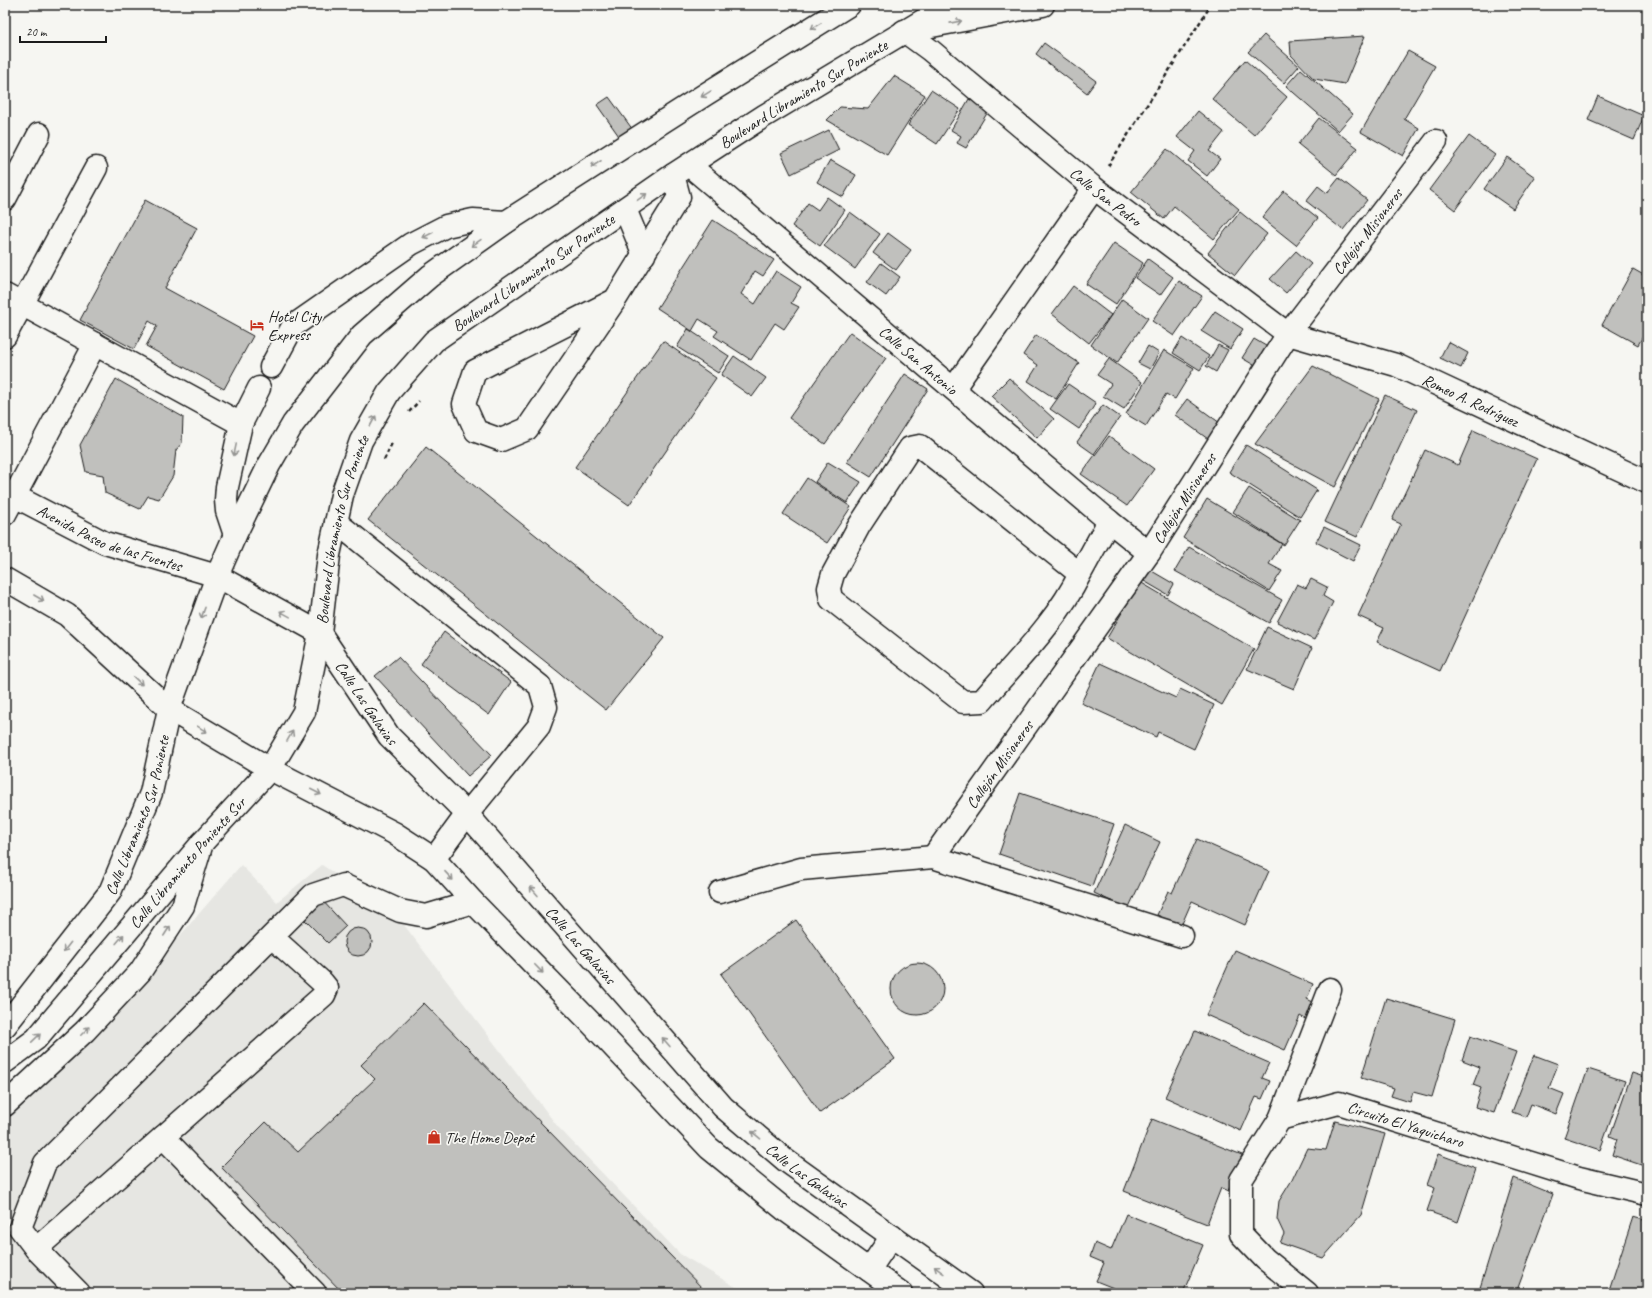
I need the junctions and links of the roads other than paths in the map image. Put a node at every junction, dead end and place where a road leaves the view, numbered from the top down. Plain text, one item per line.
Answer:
1 (849, 5) edge
2 (949, 5) edge
3 (1044, 5) edge
4 (904, 32) junction
5 (39, 134) dead end
6 (1436, 141) dead end
7 (96, 168) dead end
8 (681, 170) junction
9 (1094, 188) junction
10 (5, 198) edge
11 (625, 209) junction
12 (506, 222) junction
13 (644, 254) junction
14 (13, 300) edge
15 (615, 300) junction
16 (1288, 334) junction
17 (5, 336) edge
18 (95, 344) junction
19 (271, 367) dead end
20 (259, 388) dead end
21 (954, 388) junction
22 (241, 424) junction
23 (1647, 482) edge
24 (8, 500) edge
25 (1109, 521) junction
26 (336, 522) junction
27 (235, 535) junction
28 (1149, 552) junction
29 (1080, 574) junction
30 (217, 576) junction
31 (5, 579) edge
32 (320, 633) junction
33 (169, 709) junction
34 (270, 769) junction
35 (467, 814) junction
36 (202, 843) junction
37 (933, 857) junction
38 (434, 859) junction
39 (720, 892) dead end
40 (473, 902) junction
41 (1182, 936) dead end
42 (272, 937) junction
43 (1330, 989) dead end
44 (5, 1026) edge
45 (5, 1062) edge
46 (5, 1105) edge
47 (1280, 1120) junction
48 (163, 1137) junction
49 (1647, 1194) edge
50 (892, 1236) junction
51 (36, 1249) junction
52 (869, 1270) junction
53 (79, 1293) edge
54 (315, 1293) edge
55 (901, 1293) edge
56 (971, 1293) edge
57 (1307, 1293) edge

1 -> 12 street
2 - 4 street
4 -> 3 street
4 - 8 street, Boulevard Libramiento Sur Poniente
4 - 9 street, Calle San Pedro
5 - 10 street
6 - 16 street, Callejón Misioneros
7 - 14 street
11 -> 8 street, Boulevard Libramiento Sur Poniente
8 - 13 street
8 - 21 street, Calle San Antonio
9 - 16 street, Calle San Pedro
9 - 21 street
11 - 13 street
26 -> 11 street, Boulevard Libramiento Sur Poniente
12 -> 19 street
12 -> 27 street
13 - 15 street
14 - 17 street
14 - 18 street
15 - 15 street
16 - 23 street, Romeo A. Rodríguez
16 - 28 street, Callejón Misioneros
18 - 22 street
18 - 24 street
20 - 22 street
21 - 25 street, Calle San Antonio
22 -> 27 street
24 - 30 street, Avenida Paseo de las Fuentes
25 - 28 street, Calle San Antonio
25 - 29 street
26 - 32 street, Boulevard Libramiento Sur Poniente
26 - 35 street
27 - 30 street
28 - 37 street, Callejón Misioneros
29 - 29 street
32 -> 30 street, Calle Las Galaxias
30 -> 33 street, Calle Libramiento Sur Poniente
31 -> 33 street
34 -> 32 street, Calle Libramiento Poniente Sur
32 - 35 street, Calle Las Galaxias
33 -> 34 street
33 -> 44 street, Calle Libramiento Sur Poniente
34 - 36 street, Calle Libramiento Poniente Sur
34 -> 38 street
35 - 38 street
50 -> 35 street, Calle Las Galaxias
45 -> 36 street, Calle Libramiento Poniente Sur
46 -> 36 street
37 - 39 street
37 - 41 street
38 -> 40 street
40 - 42 street
40 -> 52 street
42 - 48 street
42 - 51 street
43 - 47 street
47 - 49 street, Circuito El Yaquicharo
47 - 57 street
48 - 51 street
48 - 54 street
50 - 52 street
56 -> 50 street, Calle Las Galaxias
51 - 53 street
52 - 55 street

